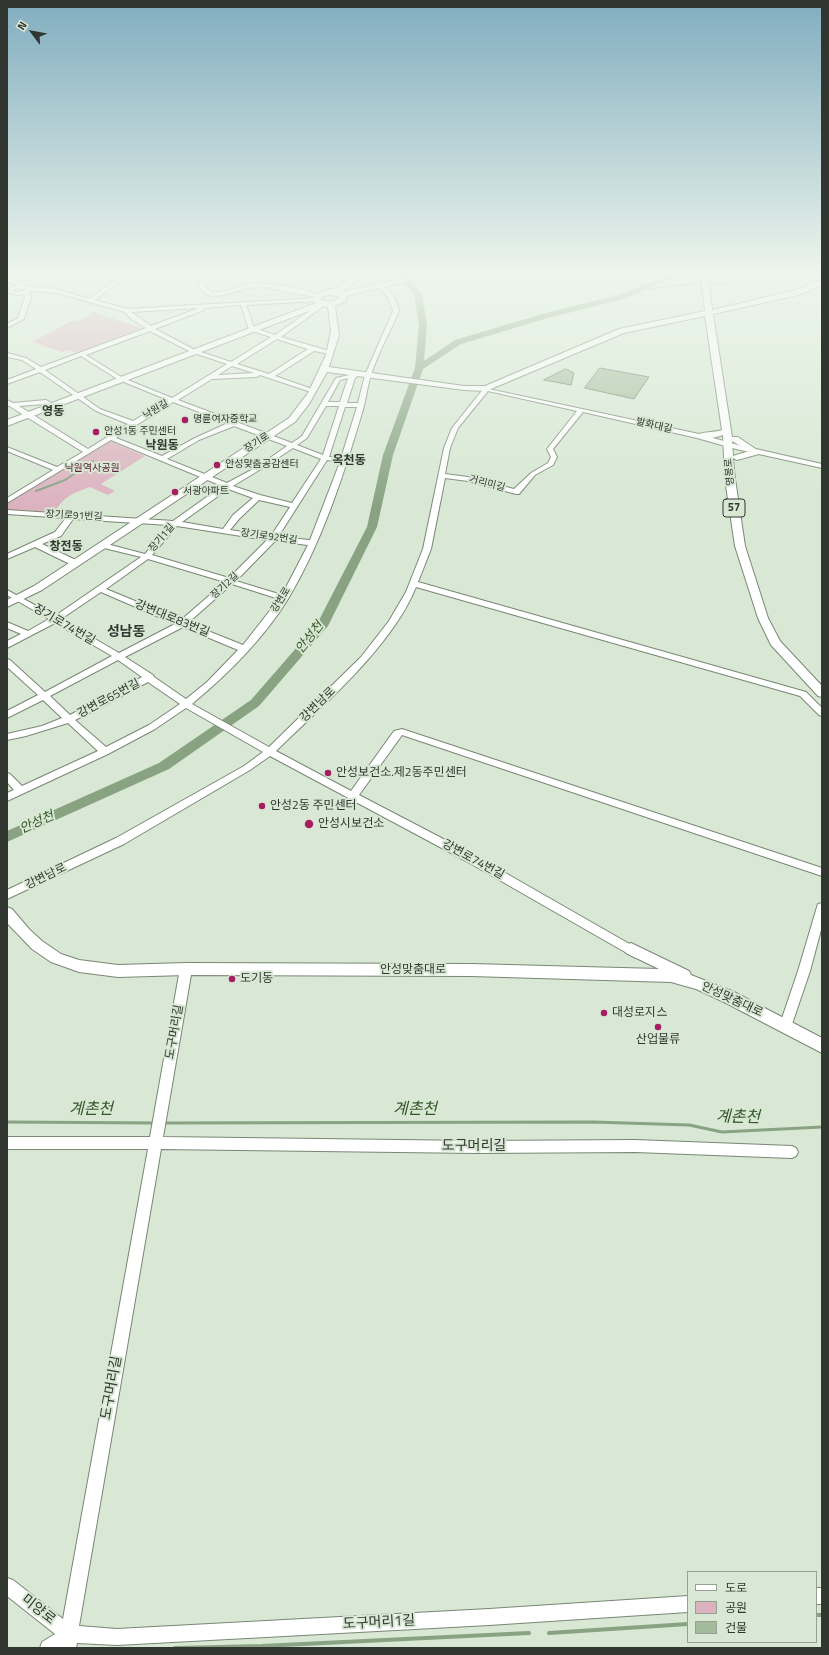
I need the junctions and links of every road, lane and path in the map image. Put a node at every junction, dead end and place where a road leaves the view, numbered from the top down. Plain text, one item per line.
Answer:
1 (86, 352) edge
2 (190, 352) edge
3 (196, 352) edge
4 (252, 352) edge
5 (308, 352) edge
6 (330, 352) edge
7 (379, 352) edge
8 (572, 352) edge
9 (718, 352) edge
10 (720, 352) edge
11 (81, 354) junction
12 (7, 355) edge
13 (18, 357) junction
14 (7, 361) edge
15 (232, 365) junction
16 (40, 369) junction
17 (323, 369) junction
18 (357, 374) junction
19 (262, 375) junction
20 (369, 375) junction
21 (211, 377) junction
22 (269, 377) junction
23 (121, 379) junction
24 (7, 382) edge
25 (496, 384) junction
26 (474, 388) junction
27 (486, 389) junction
28 (314, 391) junction
29 (501, 392) junction
30 (78, 395) junction
31 (173, 400) junction
32 (9, 404) edge
33 (324, 404) junction
34 (344, 404) junction
35 (361, 405) junction
36 (53, 406) junction
37 (581, 410) junction
38 (28, 415) junction
39 (7, 423) edge
40 (235, 423) junction
41 (134, 424) junction
42 (727, 431) junction
43 (268, 436) junction
44 (699, 436) junction
45 (111, 438) junction
46 (711, 440) junction
47 (733, 444) junction
48 (292, 445) junction
49 (7, 449) edge
50 (88, 452) junction
51 (756, 452) junction
52 (732, 456) junction
53 (325, 458) junction
54 (162, 459) junction
55 (344, 461) junction
56 (822, 466) edge
57 (58, 470) junction
58 (442, 476) junction
59 (206, 477) junction
60 (227, 486) junction
61 (258, 497) junction
62 (7, 501) edge
63 (294, 506) junction
64 (7, 512) edge
65 (71, 516) junction
66 (140, 520) junction
67 (175, 523) junction
68 (225, 531) junction
69 (273, 539) junction
70 (314, 543) junction
71 (35, 544) junction
72 (103, 545) junction
73 (147, 556) junction
74 (7, 557) edge
75 (76, 563) junction
76 (230, 582) junction
77 (414, 584) junction
78 (100, 590) junction
79 (7, 592) edge
80 (18, 598) junction
81 (284, 598) junction
82 (7, 604) edge
83 (54, 620) junction
84 (181, 624) junction
85 (7, 625) edge
86 (28, 634) junction
87 (7, 645) edge
88 (244, 648) junction
89 (118, 656) junction
90 (7, 662) edge
91 (150, 677) junction
92 (822, 686) edge
93 (822, 693) edge
94 (42, 696) junction
95 (188, 705) junction
96 (822, 713) edge
97 (7, 715) edge
98 (68, 719) junction
99 (7, 737) edge
100 (256, 743) joint
101 (105, 752) junction
102 (270, 752) junction
103 (7, 776) edge
104 (15, 788) edge
105 (353, 795) junction
106 (7, 797) edge
107 (822, 872) edge
108 (7, 896) edge
109 (822, 907) edge
110 (7, 913) edge
111 (631, 949) junction
112 (648, 961) junction
113 (186, 969) junction
114 (641, 976) junction
115 (671, 976) junction
116 (714, 990) junction
117 (785, 1026) junction
118 (822, 1046) edge
119 (157, 1140) junction
120 (7, 1143) edge
121 (792, 1152) dead end
122 (7, 1586) edge
123 (687, 1604) edge
124 (68, 1641) edge
125 (48, 1648) edge

1 - 11 street
2 - 23 main road
3 - 15 street
4 - 15 street, 낙원길
5 - 22 street
6 - 17 main road, 장기로
7 - 20 street, 강변로
8 - 25 main road
9 - 42 main road, 영봉로 / 57
10 - 47 main road, 영봉로 / 57
11 - 16 street
11 - 23 street
12 - 13 street
13 - 14 street
13 - 16 street
15 - 19 street
15 - 21 street, 낙원길
16 - 24 street
16 - 30 street
17 - 18 main road
17 - 28 main road, 장기로
18 - 20 main road
18 - 33 street, 장기1길
18 - 34 street, 장기2길
19 - 21 street
19 - 22 street
20 - 26 main road
20 - 35 street, 강변로
21 - 31 street, 낙원길
22 - 28 street
23 - 30 main road
23 - 31 street
25 - 26 main road
25 - 27 main road
25 - 29 main road
26 - 27 main road
27 - 29 street, 발화대길
27 - 58 street, 강변남로
28 - 43 main road, 장기로
29 - 37 street, 발화대길
30 - 36 main road
30 - 41 street
31 - 40 street
31 - 41 street, 낙원길
32 - 36 street
32 - 38 street
33 - 34 street
33 - 48 street, 장기1길
34 - 35 street
34 - 53 street, 장기2길
35 - 55 street, 강변로
36 - 38 main road
37 - 44 street, 발화대길
37 - 58 street, 거리미길
38 - 39 main road
38 - 50 street
40 - 43 street
40 - 54 street
41 - 45 street, 낙원길
42 - 44 main road
42 - 47 main road, 영봉로 / 57
43 - 48 street
43 - 59 main road, 장기로
44 - 46 street, 발화대길
45 - 50 street, 낙원길
45 - 54 street
46 - 47 street, 발화대길
46 - 52 main road
47 - 51 main road
47 - 52 main road, 영봉로 / 57
48 - 53 street
48 - 60 street, 장기1길
49 - 57 street
50 - 57 street, 낙원길
51 - 52 main road
51 - 56 street
52 - 92 main road, 영봉로 / 57
52 - 93 main road, 영봉로 / 57
53 - 55 street
53 - 63 street, 장기2길
54 - 59 street
55 - 70 street, 강변로
57 - 62 street, 낙원길
58 - 77 street, 강변남로
59 - 60 street
59 - 66 main road, 장기로
60 - 61 street
60 - 67 street, 장기1길
61 - 63 street
61 - 68 street, 장기로92번길
63 - 69 street, 장기2길
64 - 65 street, 장기로91번길
65 - 66 street, 장기로91번길
65 - 71 street
66 - 67 street, 장기로92번길
66 - 72 main road, 장기로
67 - 68 street, 장기로92번길
67 - 73 street, 장기1길
68 - 69 street, 장기로92번길
69 - 70 street, 장기로92번길
69 - 76 street, 장기2길
70 - 81 street, 강변로
71 - 74 street
71 - 75 street
72 - 73 street
72 - 75 main road, 장기로
73 - 76 street
73 - 78 street, 장기1길
75 - 80 main road, 장기로
76 - 81 street
76 - 84 street, 장기2길
77 - 96 street
77 - 102 street, 강변남로
78 - 83 street, 장기1길
78 - 84 street, 강변대로83번길
79 - 80 street, 장기로74번길
80 - 82 main road, 장기로
80 - 83 street, 장기로74번길
81 - 88 street, 강변로
83 - 86 street, 장기1길
83 - 89 street, 장기로74번길
84 - 88 street, 강변대로83번길
84 - 89 street, 장기2길
85 - 86 street
86 - 87 street, 장기1길
88 - 95 street, 강변로
89 - 91 street, 장기로74번길
89 - 94 street, 장기2길
90 - 94 street, 강변로65번길
91 - 95 street, 장기로74번길
91 - 98 street, 강변로65번길
94 - 97 street, 장기2길
94 - 98 street, 강변로65번길
95 - 100 street, 장기로74번길
95 - 101 street, 강변로
98 - 99 street
98 - 101 street, 강변로65번길
100 - 102 street, 강변로74번길
101 - 104 street, 강변로
102 - 105 street, 강변로74번길
102 - 108 street, 강변남로
103 - 104 street
104 - 106 street, 강변로
105 - 107 street
105 - 111 street, 강변로74번길
109 - 117 street
110 - 113 main road, 안성맞춤대로
111 - 112 street, 강변로74번길
111 - 116 main road
112 - 114 main road
112 - 115 street, 강변로74번길
113 - 114 main road, 안성맞춤대로
113 - 119 street, 도구머리길
114 - 115 main road, 안성맞춤대로
115 - 116 main road, 안성맞춤대로
116 - 117 main road, 안성맞춤대로
117 - 118 main road, 안성맞춤대로
119 - 120 street, 도구머리길
119 - 121 street, 도구머리길
119 - 124 street, 도구머리길
122 - 124 street, 미양로
123 - 124 street, 도구머리1길
124 - 125 street

